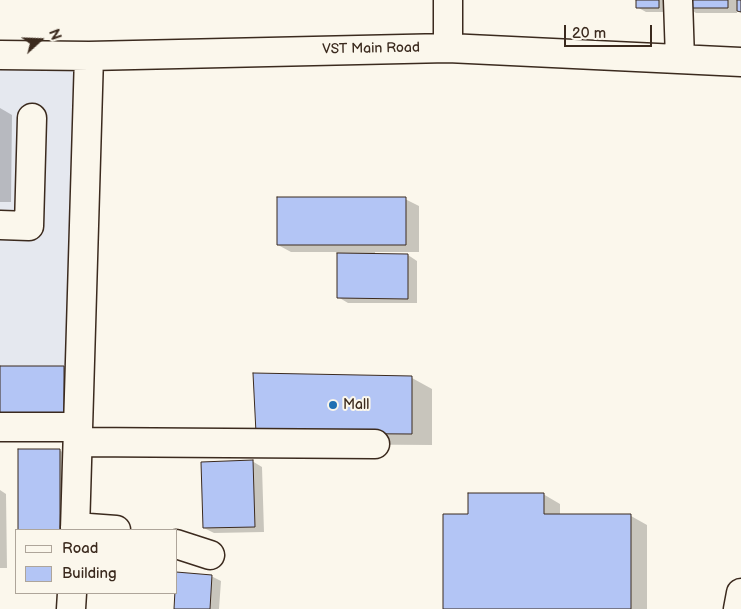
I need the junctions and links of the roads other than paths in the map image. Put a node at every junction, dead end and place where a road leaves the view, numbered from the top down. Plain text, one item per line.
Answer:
1 (448, 0) edge
2 (678, 0) edge
3 (448, 48) junction
4 (0, 55) edge
5 (90, 56) junction
6 (680, 59) junction
7 (741, 62) edge
8 (32, 118) dead end
9 (0, 225) edge
10 (0, 427) edge
11 (78, 435) junction
12 (375, 444) dead end
13 (75, 529) edge
14 (178, 545) edge
15 (210, 555) dead end
16 (741, 593) edge
17 (72, 594) edge
18 (71, 609) edge
19 (738, 609) edge

1 - 3 street
2 - 6 street
3 - 5 street, VST Main Road
3 - 6 street, VST Main Road
4 - 5 street, VST Main Road
5 - 11 street
6 - 7 street, VST Main Road
8 - 9 street
10 - 11 street
11 - 12 street
11 - 13 street
14 - 15 street
16 - 19 street
17 - 18 street

